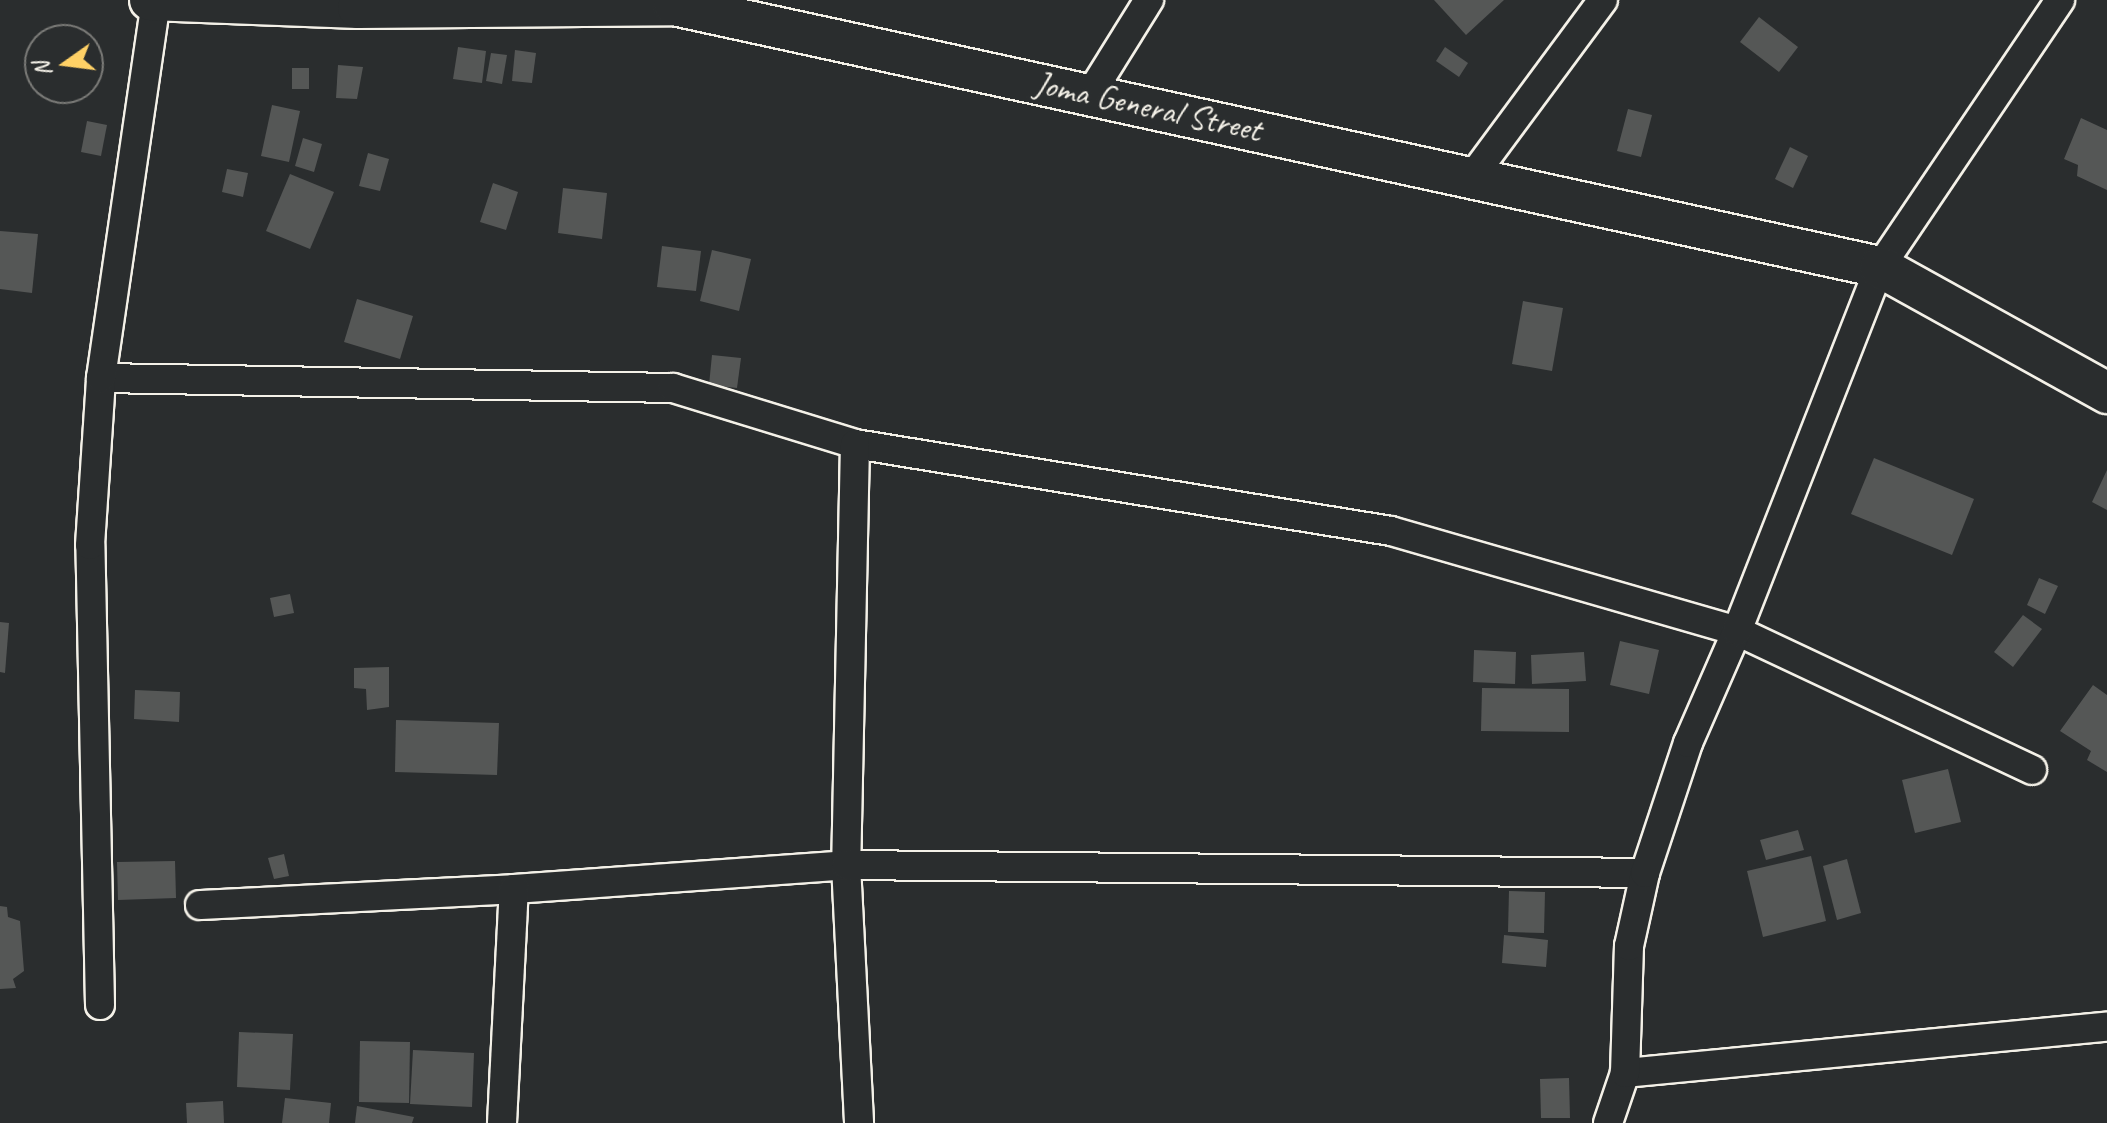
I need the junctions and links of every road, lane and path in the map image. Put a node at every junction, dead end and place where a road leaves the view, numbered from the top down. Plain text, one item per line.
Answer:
1 (150, 0) edge
2 (1149, 0) edge
3 (1603, 0) edge
4 (2060, 0) edge
5 (156, 1) edge
6 (674, 2) edge
7 (357, 4) edge
8 (1091, 93) junction
9 (1472, 177) junction
10 (1880, 267) junction
11 (101, 378) junction
12 (2107, 393) edge
13 (855, 444) junction
14 (1737, 631) junction
15 (2032, 770) dead end
16 (846, 865) junction
17 (1645, 873) junction
18 (514, 889) junction
19 (200, 905) dead end
20 (100, 1005) dead end
21 (2107, 1027) edge
22 (1625, 1073) junction
23 (502, 1123) edge
24 (859, 1123) edge
25 (1608, 1123) edge

1 - 5 street, Joma General Street
2 - 8 street
3 - 9 street
4 - 10 street
5 - 7 street, Joma General Street
5 - 11 street
6 - 7 street, Joma General Street
6 - 8 street, Joma General Street
8 - 9 street, Joma General Street
9 - 10 street, Joma General Street
10 - 12 street, Joma General Street
10 - 14 street
11 - 13 street
11 - 20 street
13 - 14 street
13 - 16 street
14 - 15 street
14 - 17 street
16 - 17 street
16 - 18 street
16 - 24 street
17 - 22 street
18 - 19 street
18 - 23 street
21 - 22 street
22 - 25 street

